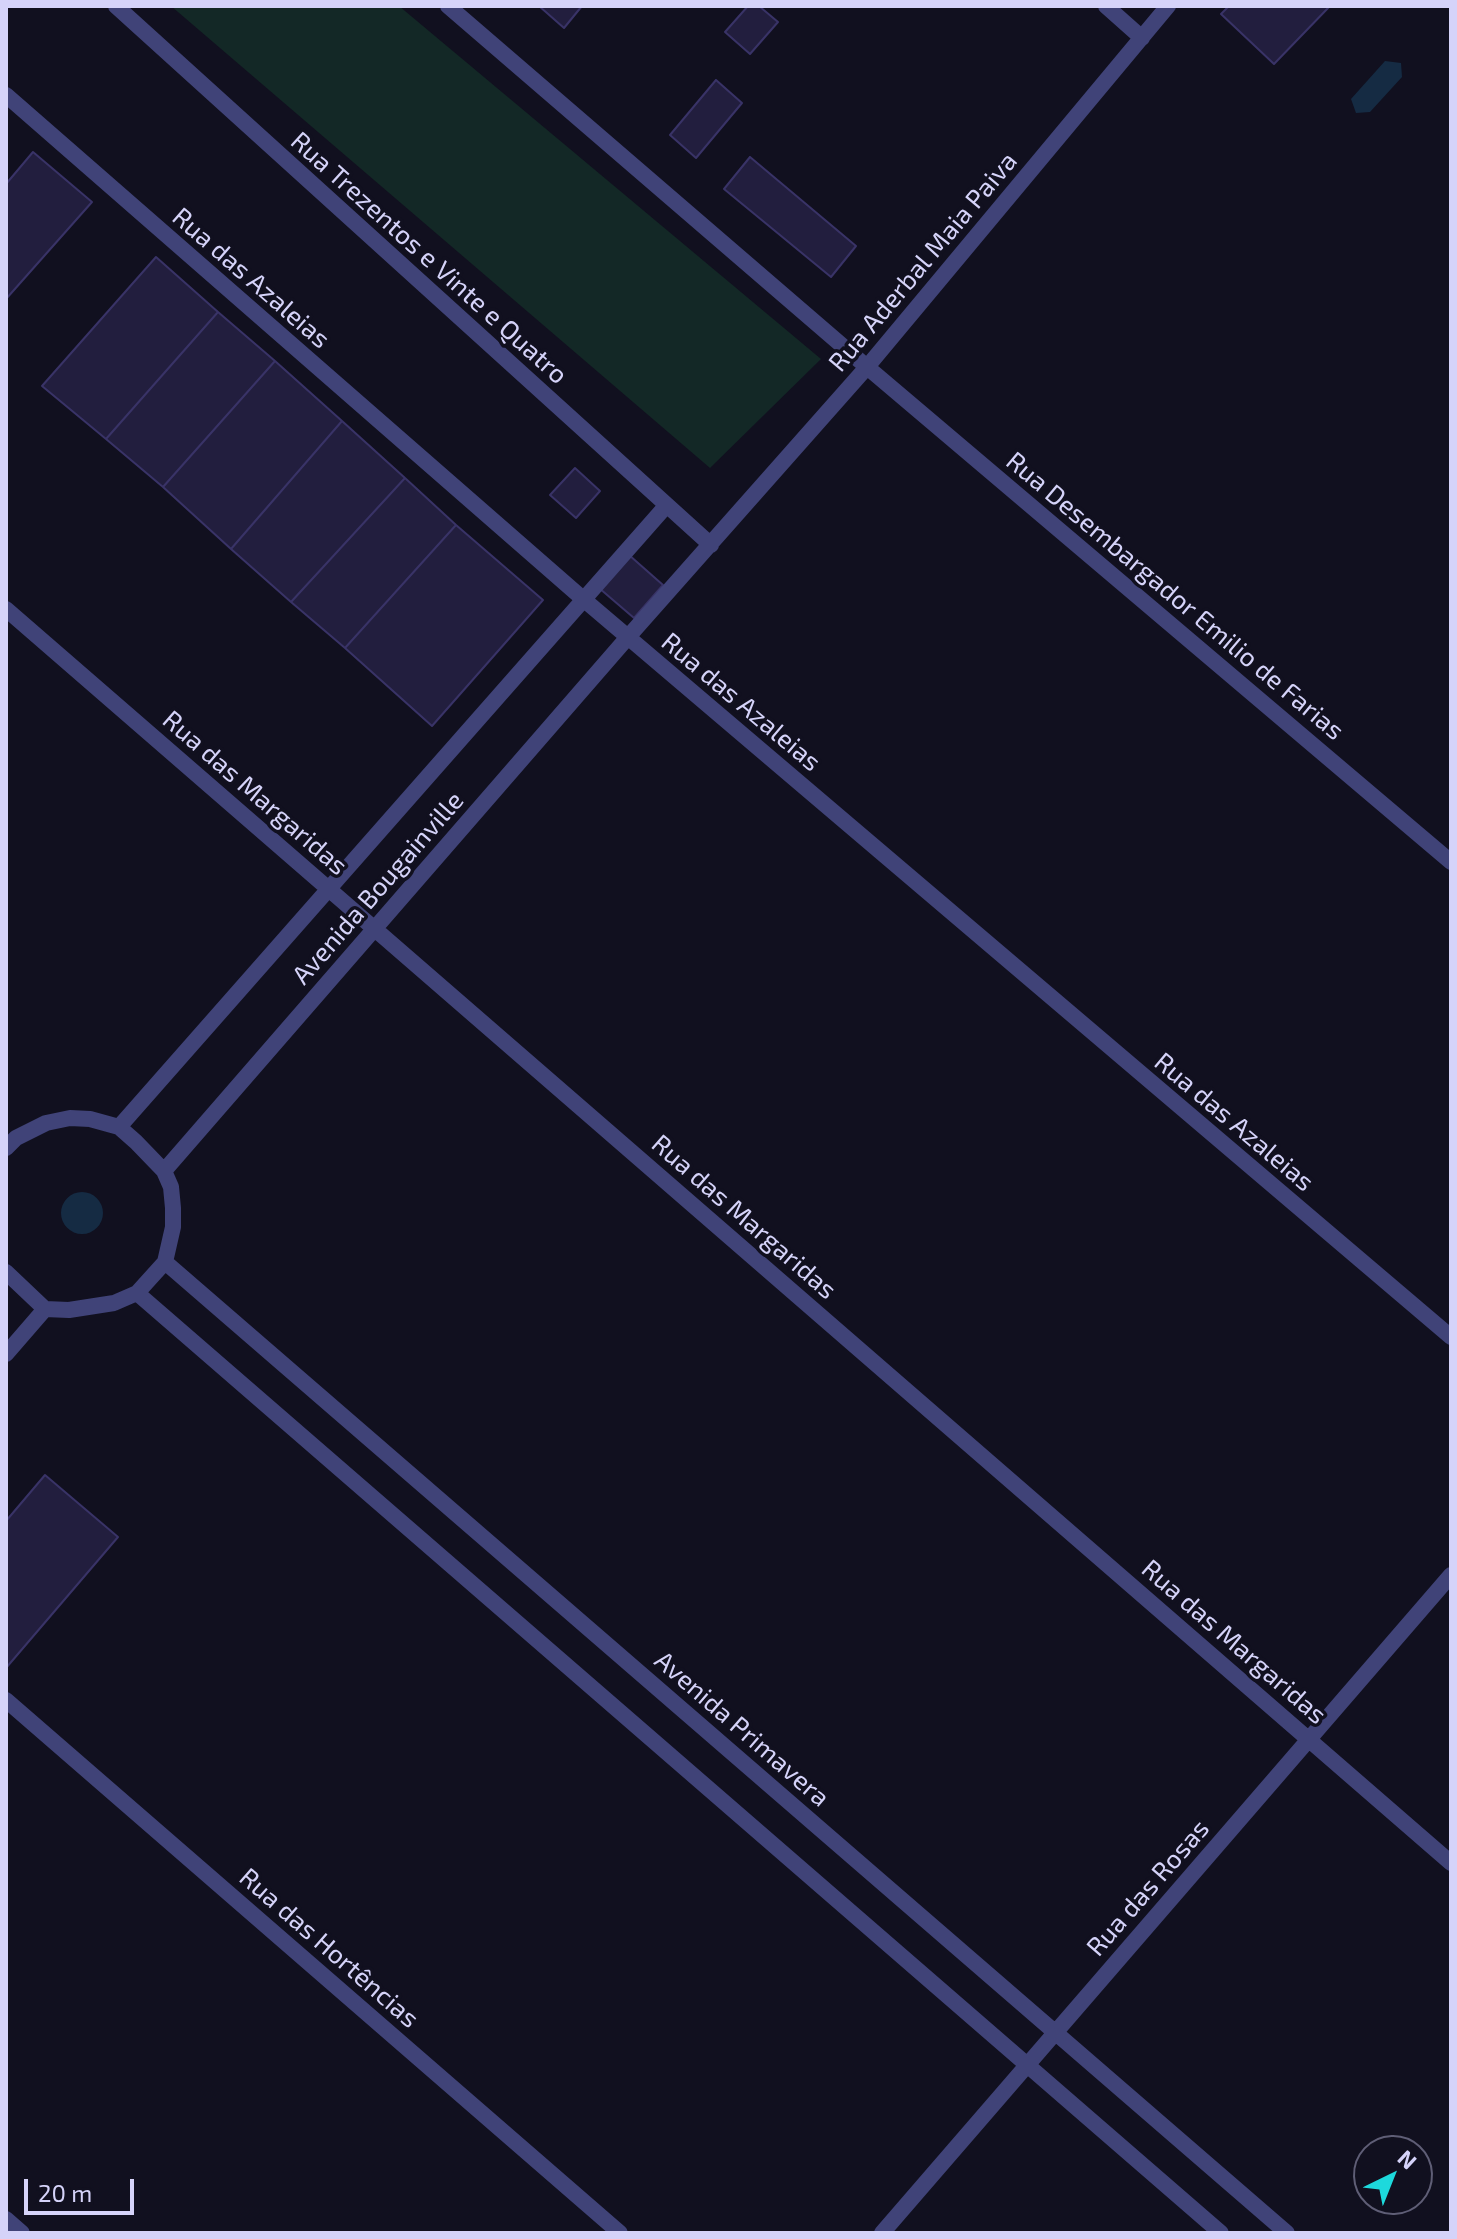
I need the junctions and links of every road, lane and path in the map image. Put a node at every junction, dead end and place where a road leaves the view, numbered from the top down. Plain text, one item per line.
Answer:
1 (116, 6) edge
2 (448, 6) edge
3 (1106, 6) edge
4 (1168, 6) edge
5 (1142, 38) junction
6 (6, 95) edge
7 (867, 367) junction
8 (666, 506) junction
9 (711, 545) junction
10 (582, 598) junction
11 (6, 609) edge
12 (628, 637) junction
13 (1451, 862) edge
14 (329, 889) junction
15 (375, 929) junction
16 (119, 1127) junction
17 (9, 1138) edge
18 (164, 1171) junction
19 (165, 1262) junction
20 (6, 1272) edge
21 (137, 1293) junction
22 (45, 1309) junction
23 (1451, 1337) edge
24 (6, 1354) edge
25 (1451, 1575) edge
26 (6, 1700) edge
27 (1309, 1738) junction
28 (1451, 1863) edge
29 (1055, 2031) junction
30 (1027, 2065) junction
31 (6, 2219) edge
32 (22, 2233) edge
33 (620, 2233) edge
34 (882, 2233) edge
35 (1221, 2233) edge
36 (1287, 2233) edge

1 - 8 street, Rua Trezentos e Vinte e Quatro
2 - 7 street, Rua Desembargador Emilio de Farias
3 - 5 street
4 - 5 street, Rua Aderbal Maia Paiva
5 - 7 street, Rua Aderbal Maia Paiva
6 - 10 street, Rua das Azaleias
7 - 9 street, Rua Aderbal Maia Paiva
7 - 13 street, Rua Desembargador Emilio de Farias
8 - 9 street, Rua Trezentos e Vinte e Quatro
8 - 10 street, Avenida Bougainville
9 - 12 street, Rua Aderbal Maia Paiva
10 - 12 street, Rua das Azaleias
10 - 14 street, Avenida Bougainville
11 - 14 street, Rua das Margaridas
12 - 15 street, Avenida Bougainville
12 - 23 street, Rua das Azaleias
14 - 15 street, Rua das Margaridas
14 - 16 street, Avenida Bougainville
15 - 18 street, Avenida Bougainville
15 - 27 street, Rua das Margaridas
16 - 17 street
16 - 18 street
18 - 19 street
19 - 21 street
19 - 29 street, Avenida Primavera
20 - 22 street
21 - 22 street
21 - 30 street
22 - 24 street
25 - 27 street, Rua das Rosas
26 - 33 street, Rua das Hortências
27 - 28 street, Rua das Margaridas
27 - 29 street, Rua das Rosas
29 - 30 street, Rua das Rosas
29 - 36 street, Avenida Primavera
30 - 34 street, Rua das Rosas
30 - 35 street
31 - 32 street

